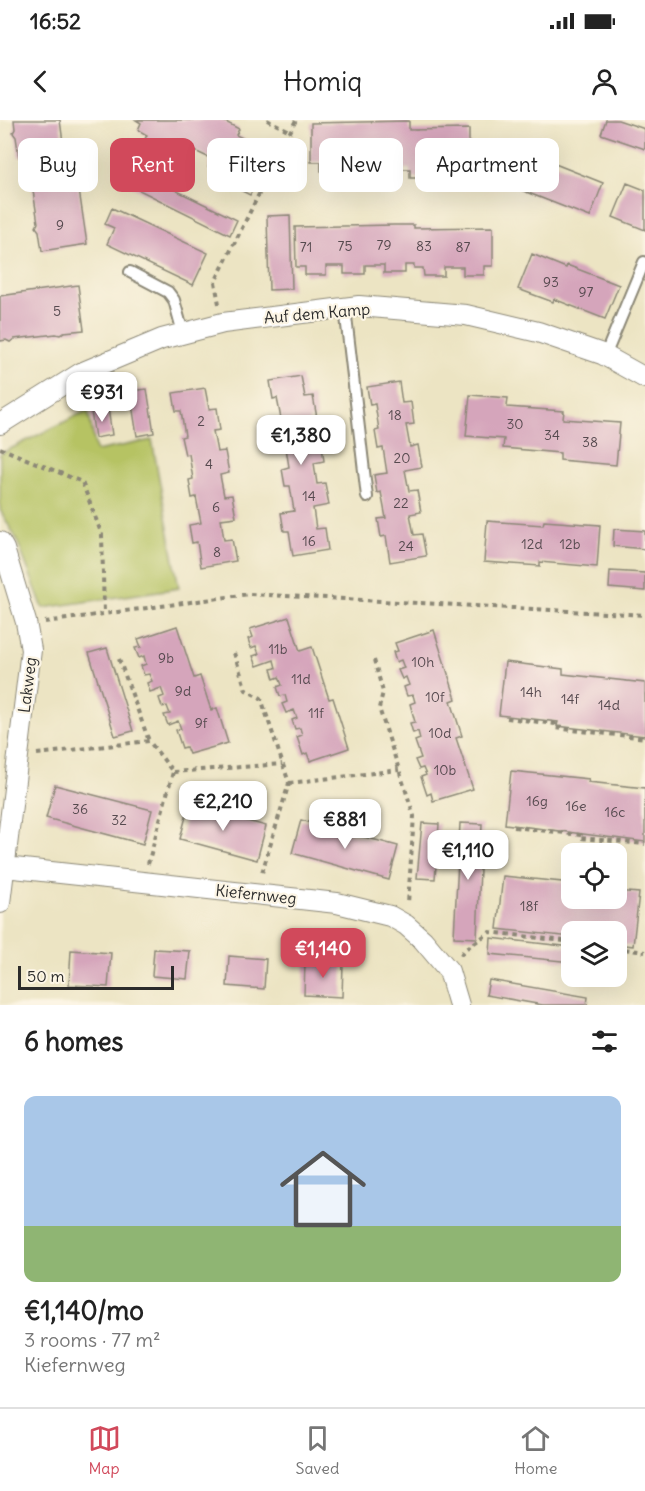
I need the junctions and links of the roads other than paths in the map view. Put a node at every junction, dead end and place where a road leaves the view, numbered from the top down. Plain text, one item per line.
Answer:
1 (644, 262) edge
2 (130, 272) dead end
3 (345, 308) junction
4 (183, 333) junction
5 (605, 356) junction
6 (645, 378) edge
7 (0, 424) edge
8 (367, 497) dead end
9 (0, 542) edge
10 (4, 867) junction
11 (0, 903) edge
12 (459, 1005) edge

1 - 5 lane
2 - 4 lane
3 - 4 street, Auf dem Kamp
3 - 5 street, Auf dem Kamp
3 - 8 lane
4 - 7 street, Auf dem Kamp
5 - 6 street, Auf dem Kamp
9 - 10 street, Lakweg
10 - 11 street, Lakweg
10 - 12 street, Kiefernweg

